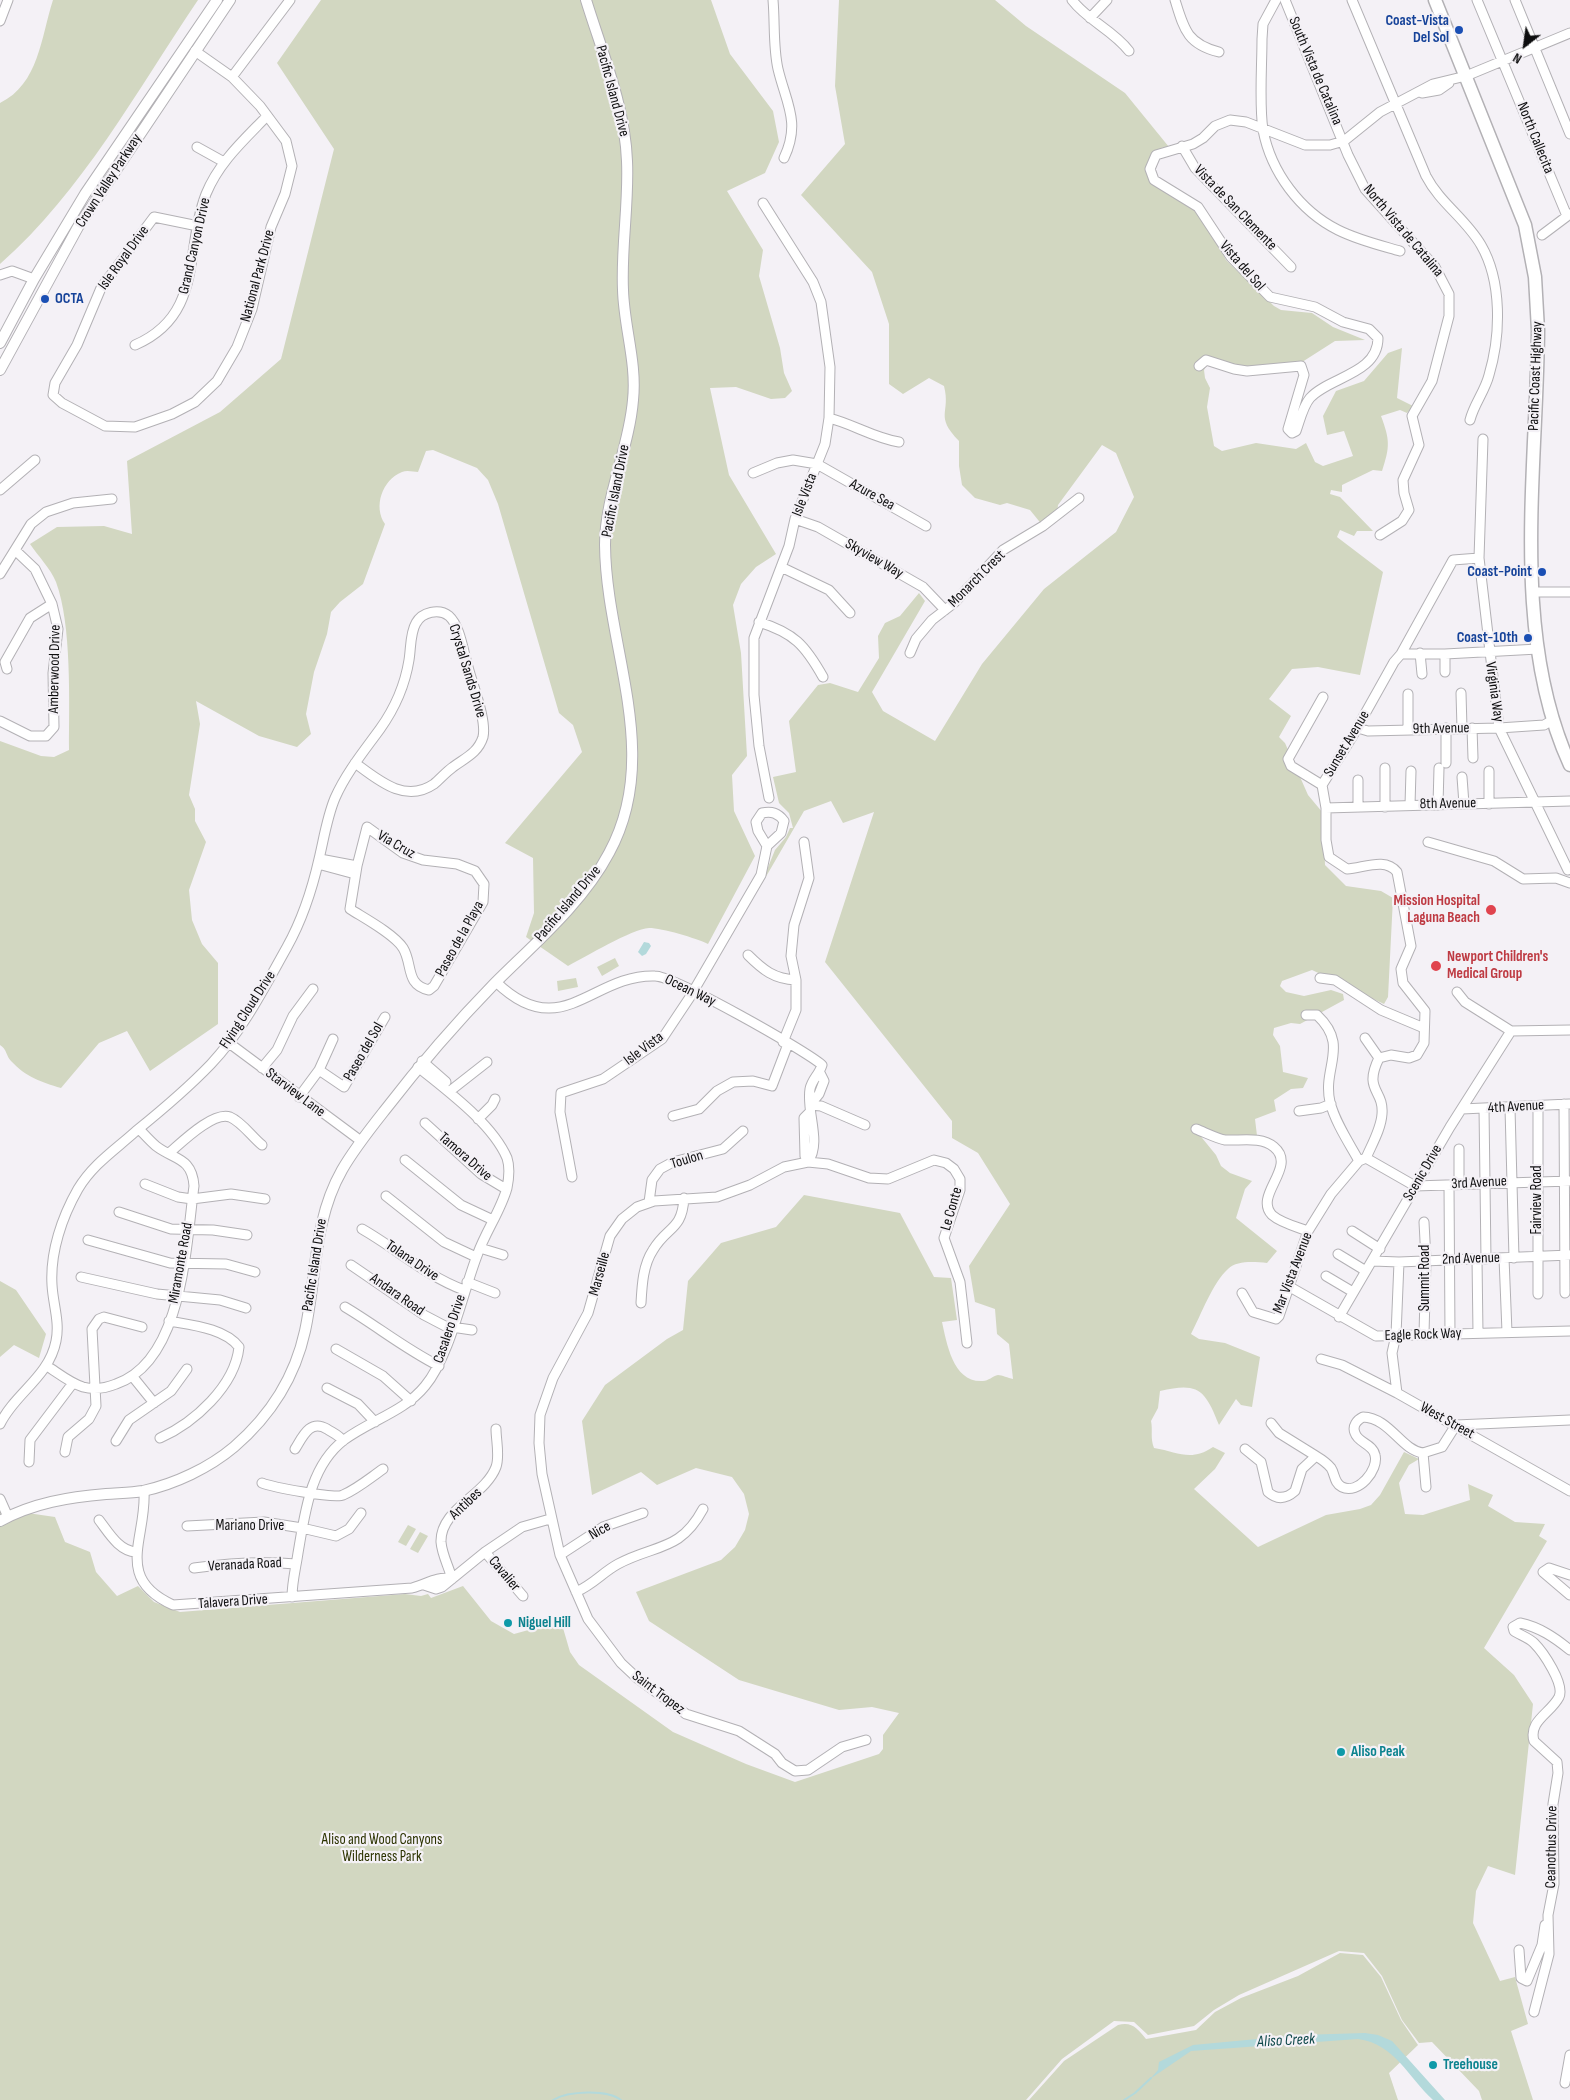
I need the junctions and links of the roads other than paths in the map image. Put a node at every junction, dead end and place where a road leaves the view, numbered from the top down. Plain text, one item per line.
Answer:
1 (8, 0) edge
2 (230, 0) edge
3 (290, 0) edge
4 (586, 0) edge
5 (773, 0) edge
6 (1072, 0) edge
7 (1107, 0) edge
8 (1175, 0) edge
9 (1276, 0) edge
10 (1285, 0) edge
11 (1352, 0) edge
12 (1435, 0) edge
13 (1477, 0) edge
14 (1515, 0) edge
15 (215, 3) edge
16 (1090, 18) junction
17 (0, 21) edge
18 (1570, 33) edge
19 (1534, 48) junction
20 (195, 51) junction
21 (1129, 51) dead end
22 (1219, 52) dead end
23 (1502, 61) junction
24 (168, 71) junction
25 (1466, 76) junction
26 (232, 77) junction
27 (1397, 104) junction
28 (267, 116) junction
29 (1263, 128) junction
30 (1570, 134) edge
31 (1344, 141) junction
32 (197, 146) dead end
33 (1182, 146) junction
34 (784, 158) dead end
35 (224, 162) junction
36 (763, 203) dead end
37 (1568, 215) edge
38 (198, 226) junction
39 (1542, 235) dead end
40 (69, 244) junction
41 (1400, 251) dead end
42 (1291, 267) dead end
43 (0, 275) edge
44 (34, 279) junction
45 (21, 329) junction
46 (0, 344) edge
47 (135, 345) dead end
48 (1199, 366) dead end
49 (0, 370) edge
50 (53, 395) joint
51 (829, 418) junction
52 (1470, 420) dead end
53 (1483, 439) dead end
54 (899, 442) dead end
55 (34, 460) dead end
56 (817, 464) junction
57 (752, 473) dead end
58 (0, 490) edge
59 (1079, 498) dead end
60 (112, 499) dead end
61 (795, 519) junction
62 (926, 526) dead end
63 (1380, 535) dead end
64 (16, 551) junction
65 (1479, 558) junction
66 (781, 567) junction
67 (0, 574) edge
68 (1534, 592) junction
69 (1570, 592) edge
70 (52, 604) junction
71 (945, 610) junction
72 (432, 612) joint
73 (850, 613) dead end
74 (759, 622) junction
75 (1538, 649) junction
76 (1489, 652) junction
77 (910, 653) dead end
78 (1401, 654) junction
79 (1420, 654) junction
80 (1445, 654) junction
81 (7, 669) dead end
82 (1445, 672) dead end
83 (1422, 674) dead end
84 (823, 677) dead end
85 (1462, 693) dead end
86 (1408, 694) dead end
87 (1323, 697) dead end
88 (1554, 720) junction
89 (0, 721) edge
90 (1358, 728) junction
91 (1446, 728) junction
92 (1462, 728) junction
93 (1472, 728) junction
94 (1499, 728) junction
95 (1408, 730) junction
96 (1473, 758) dead end
97 (355, 763) junction
98 (1570, 765) edge
99 (1385, 768) dead end
100 (1411, 771) dead end
101 (1489, 771) dead end
102 (1462, 778) dead end
103 (1358, 780) dead end
104 (1322, 785) junction
105 (1570, 800) edge
106 (1534, 803) junction
107 (769, 804) junction
108 (1464, 804) junction
109 (1489, 804) junction
110 (1410, 805) junction
111 (1438, 805) junction
112 (1358, 807) junction
113 (1385, 807) junction
114 (1326, 808) junction
115 (804, 842) dead end
116 (1428, 842) dead end
117 (767, 846) junction
118 (319, 862) junction
119 (456, 864) joint
120 (356, 870) junction
121 (1568, 870) dead end
122 (1570, 883) edge
123 (748, 955) dead end
124 (1320, 978) dead end
125 (796, 980) junction
126 (496, 982) junction
127 (313, 989) dead end
128 (694, 990) junction
129 (1457, 992) dead end
130 (1306, 1015) dead end
131 (385, 1017) dead end
132 (1424, 1028) junction
133 (1570, 1030) edge
134 (1510, 1031) junction
135 (1365, 1038) dead end
136 (333, 1039) dead end
137 (229, 1043) junction
138 (786, 1043) junction
139 (1379, 1058) junction
140 (487, 1062) dead end
141 (420, 1064) junction
142 (262, 1068) junction
143 (319, 1070) junction
144 (450, 1091) junction
145 (299, 1097) junction
146 (495, 1099) dead end
147 (1331, 1104) junction
148 (1567, 1104) edge
149 (1538, 1106) junction
150 (1484, 1108) junction
151 (1510, 1108) junction
152 (810, 1109) junction
153 (1462, 1109) junction
154 (1299, 1111) dead end
155 (673, 1116) dead end
156 (478, 1119) junction
157 (425, 1123) dead end
158 (865, 1125) dead end
159 (139, 1129) junction
160 (1196, 1129) dead end
161 (743, 1131) dead end
162 (361, 1141) junction
163 (262, 1145) dead end
164 (1459, 1149) dead end
165 (169, 1153) junction
166 (406, 1160) dead end
167 (1363, 1160) junction
168 (808, 1162) junction
169 (572, 1176) dead end
170 (1567, 1180) edge
171 (1537, 1181) junction
172 (1512, 1182) junction
173 (1484, 1183) junction
174 (145, 1184) dead end
175 (1459, 1184) junction
176 (1449, 1185) junction
177 (1415, 1186) junction
178 (506, 1189) junction
179 (386, 1196) dead end
180 (684, 1198) junction
181 (192, 1199) junction
182 (265, 1199) dead end
183 (649, 1202) junction
184 (119, 1212) dead end
185 (492, 1220) junction
186 (1424, 1222) dead end
187 (362, 1229) dead end
188 (188, 1231) junction
189 (1308, 1231) junction
190 (1352, 1231) dead end
191 (247, 1235) dead end
192 (88, 1240) dead end
193 (480, 1248) junction
194 (1380, 1249) junction
195 (1338, 1254) dead end
196 (502, 1255) dead end
197 (1567, 1255) edge
198 (1538, 1256) junction
199 (476, 1257) junction
200 (1509, 1258) junction
201 (1482, 1259) junction
202 (1426, 1260) junction
203 (1451, 1260) junction
204 (1373, 1261) junction
205 (1399, 1262) junction
206 (183, 1264) junction
207 (351, 1265) dead end
208 (1366, 1271) junction
209 (255, 1272) dead end
210 (1326, 1276) dead end
211 (81, 1277) dead end
212 (465, 1286) junction
213 (1290, 1287) junction
214 (1353, 1292) junction
215 (495, 1293) dead end
216 (1242, 1293) dead end
217 (1566, 1293) dead end
218 (1538, 1294) dead end
219 (178, 1295) junction
220 (640, 1303) dead end
221 (345, 1307) dead end
222 (246, 1308) dead end
223 (1339, 1317) junction
224 (169, 1321) junction
225 (452, 1326) junction
226 (142, 1327) dead end
227 (472, 1330) dead end
228 (1570, 1331) edge
229 (1507, 1332) junction
230 (1478, 1333) junction
231 (1424, 1334) junction
232 (1450, 1334) junction
233 (1396, 1335) junction
234 (967, 1343) dead end
235 (336, 1349) dead end
236 (1321, 1359) dead end
237 (47, 1366) junction
238 (438, 1366) junction
239 (187, 1369) dead end
240 (133, 1377) junction
241 (73, 1383) junction
242 (327, 1388) dead end
243 (94, 1389) junction
244 (1397, 1393) junction
245 (411, 1401) junction
246 (154, 1403) junction
247 (1570, 1420) edge
248 (375, 1422) junction
249 (1271, 1423) dead end
250 (0, 1424) edge
251 (1456, 1425) junction
252 (496, 1429) dead end
253 (160, 1438) dead end
254 (116, 1441) dead end
255 (343, 1441) junction
256 (295, 1449) dead end
257 (1246, 1449) dead end
258 (65, 1452) dead end
259 (1423, 1453) junction
260 (1316, 1456) junction
261 (29, 1462) dead end
262 (383, 1469) dead end
263 (262, 1482) dead end
264 (1426, 1487) dead end
265 (144, 1490) junction
266 (1570, 1491) edge
267 (310, 1492) junction
268 (0, 1499) edge
269 (703, 1510) dead end
270 (361, 1513) dead end
271 (643, 1513) dead end
272 (4, 1519) edge
273 (550, 1519) junction
274 (99, 1520) dead end
275 (187, 1526) dead end
276 (302, 1528) junction
277 (136, 1552) junction
278 (485, 1552) junction
279 (560, 1555) junction
280 (296, 1564) junction
281 (194, 1568) dead end
282 (1570, 1575) edge
283 (452, 1579) junction
284 (576, 1592) junction
285 (1570, 1595) edge
286 (523, 1596) dead end
287 (292, 1597) junction
288 (1570, 1650) edge
289 (866, 1740) dead end
290 (1548, 1915) junction
291 (1518, 1950) dead end
292 (1534, 2012) dead end
293 (1570, 2055) edge
294 (1565, 2083) dead end

1 - 17 street
2 - 20 main road, Crown Valley Parkway
3 - 26 street
4 - 126 main road, Pacific Island Drive
5 - 34 street
6 - 16 street
7 - 16 street
8 - 22 street
9 - 29 street
10 - 31 street, South Vista de Catalina
11 - 27 street
12 - 25 highway, Pacific Coast Highway
13 - 23 street, North Callecita
14 - 19 street
15 - 20 main road
15 - 24 main road, Crown Valley Parkway
16 - 21 street
18 - 19 street, Vista del Sol
19 - 23 street, Vista del Sol
19 - 30 street
20 - 24 main road
20 - 26 street, National Park Drive
20 - 40 main road, Crown Valley Parkway
23 - 25 street, Vista del Sol
23 - 37 street, North Callecita
24 - 44 main road, Crown Valley Parkway
25 - 27 street, Vista del Sol
25 - 68 highway, Pacific Coast Highway
26 - 28 street, National Park Drive
27 - 31 street, Vista del Sol
27 - 52 street
28 - 35 street, Grand Canyon Drive
28 - 50 street, National Park Drive
29 - 31 street, Vista del Sol
29 - 33 street, Vista del Sol
29 - 41 street
31 - 63 street, North Vista de Catalina
32 - 35 street
33 - 42 street, Vista de San Clemente
33 - 48 street, Vista del Sol
35 - 38 street, Grand Canyon Drive
36 - 51 street, Isle Vista
37 - 39 street
38 - 47 street, Grand Canyon Drive
38 - 50 street, Isle Royal Drive
40 - 44 main road
40 - 45 main road, Crown Valley Parkway
43 - 44 street
44 - 45 main road
44 - 46 main road, Crown Valley Parkway
45 - 49 main road, Crown Valley Parkway
51 - 54 street
51 - 56 street, Isle Vista
53 - 65 street, Virginia Way
55 - 58 street
56 - 57 street
56 - 61 street, Isle Vista
56 - 62 street, Azure Sea
59 - 71 street, Monarch Crest
60 - 64 street
61 - 66 street, Isle Vista
61 - 71 street, Skyview Way
64 - 67 street
64 - 70 street, Amberwood Drive
65 - 76 street, Virginia Way
65 - 78 street, Sunset Avenue
66 - 73 street
66 - 74 street, Isle Vista
68 - 69 street
68 - 75 highway, Pacific Coast Highway
70 - 81 street
70 - 89 street, Amberwood Drive
71 - 77 street, Monarch Crest
72 - 97 street, Flying Cloud Drive
72 - 97 street, Crystal Sands Drive
74 - 84 street
74 - 107 street, Isle Vista
75 - 76 street
75 - 88 highway, Pacific Coast Highway
76 - 80 street
76 - 94 street, Virginia Way
78 - 79 street
78 - 90 street, Sunset Avenue
79 - 80 street
79 - 83 street
80 - 82 street
85 - 92 street
86 - 95 street
87 - 104 street
88 - 94 street, 9th Avenue
88 - 98 highway, Pacific Coast Highway
90 - 95 street, 9th Avenue
90 - 104 street, Sunset Avenue
91 - 92 street, 9th Avenue
91 - 95 street, 9th Avenue
91 - 111 street
92 - 93 street, 9th Avenue
93 - 94 street, 9th Avenue
93 - 96 street
94 - 106 street, Virginia Way
97 - 118 street, Flying Cloud Drive
99 - 113 street
100 - 110 street
101 - 109 street
102 - 108 street
103 - 112 street
104 - 114 street, Sunset Avenue
105 - 106 street, 8th Avenue
106 - 109 street, 8th Avenue
106 - 121 street, Virginia Way
107 - 117 street
107 - 117 street, Isle Vista
108 - 109 street, 8th Avenue
108 - 111 street, 8th Avenue
110 - 111 street, 8th Avenue
110 - 113 street, 8th Avenue
112 - 113 street, 8th Avenue
112 - 114 street, 8th Avenue
114 - 132 street, Sunset Avenue
115 - 125 street
116 - 122 street
117 - 128 street, Isle Vista
118 - 120 street
118 - 137 street, Flying Cloud Drive
119 - 120 street, Via Cruz
119 - 120 street, Paseo de la Playa
123 - 125 street
124 - 132 street
125 - 138 street
126 - 128 street, Ocean Way
126 - 141 main road, Pacific Island Drive
127 - 142 street
128 - 138 street, Ocean Way
128 - 169 street, Isle Vista
129 - 134 street
130 - 147 street
131 - 143 street, Paseo del Sol
132 - 139 street
133 - 134 street
134 - 153 street, Scenic Drive
135 - 139 street
136 - 143 street
137 - 142 street, Starview Lane
137 - 159 street, Flying Cloud Drive
138 - 152 street, Ocean Way
138 - 155 street
139 - 167 street, Mar Vista Avenue
140 - 144 street
141 - 144 street, Casalero Drive
141 - 162 main road, Pacific Island Drive
142 - 145 street, Starview Lane
143 - 145 street
144 - 156 street, Casalero Drive
145 - 162 street, Starview Lane
146 - 156 street
147 - 154 street
147 - 167 street
148 - 149 street, 4th Avenue
148 - 170 street
149 - 151 street, 4th Avenue
149 - 171 street, Fairview Road
150 - 151 street, 4th Avenue
150 - 153 street, 4th Avenue
150 - 173 street
151 - 172 street
152 - 158 street
152 - 168 street
153 - 177 street, Scenic Drive
156 - 178 street, Casalero Drive
157 - 178 street, Tamora Drive
159 - 165 street, Miramonte Road
159 - 237 street, Flying Cloud Drive
160 - 189 street
161 - 183 street, Toulon
162 - 265 main road, Pacific Island Drive
163 - 165 street
164 - 175 street
165 - 181 street, Miramonte Road
166 - 185 street
167 - 177 street
167 - 189 street, Mar Vista Avenue
168 - 180 street, Marseille
168 - 234 street, Le Conte
170 - 171 street, 3rd Avenue
170 - 197 street
171 - 172 street, 3rd Avenue
171 - 198 street, Fairview Road
172 - 173 street, 3rd Avenue
172 - 200 street
173 - 175 street, 3rd Avenue
173 - 201 street
174 - 181 street
175 - 176 street, 3rd Avenue
176 - 177 street, 3rd Avenue
176 - 203 street
177 - 194 street, Scenic Drive
178 - 185 street, Casalero Drive
179 - 199 street
180 - 183 street, Marseille
180 - 220 street
181 - 182 street
181 - 188 street, Miramonte Road
183 - 273 street, Marseille
184 - 188 street
185 - 193 street, Casalero Drive
186 - 202 street, Summit Road
187 - 212 street, Tolana Drive
188 - 191 street
188 - 206 street, Miramonte Road
189 - 213 street, Mar Vista Avenue
190 - 194 street
192 - 206 street
193 - 196 street
193 - 199 street, Casalero Drive
194 - 204 street, Scenic Drive
195 - 208 street
197 - 198 street, 2nd Avenue
197 - 217 street
198 - 200 street, 2nd Avenue
198 - 218 street, Fairview Road
199 - 212 street, Casalero Drive
200 - 201 street, 2nd Avenue
200 - 229 street
201 - 203 street, 2nd Avenue
201 - 230 street
202 - 203 street, 2nd Avenue
202 - 205 street, 2nd Avenue
202 - 231 street, Summit Road
203 - 232 street
204 - 205 street, 2nd Avenue
204 - 208 street, Scenic Drive
205 - 233 street
206 - 209 street
206 - 219 street, Miramonte Road
207 - 225 street, Andara Road
208 - 214 street, Scenic Drive
210 - 214 street
211 - 219 street
212 - 215 street, Tolana Drive
212 - 225 street, Casalero Drive
213 - 216 street, Mar Vista Avenue
213 - 223 street, Eagle Rock Way
214 - 223 street, Scenic Drive
219 - 222 street
219 - 224 street, Miramonte Road
221 - 238 street
223 - 233 street, Eagle Rock Way
224 - 240 street, Miramonte Road
224 - 253 street
225 - 227 street, Andara Road
225 - 238 street, Casalero Drive
226 - 243 street
228 - 229 street, Eagle Rock Way
229 - 230 street, Eagle Rock Way
230 - 232 street, Eagle Rock Way
231 - 232 street, Eagle Rock Way
231 - 233 street, Eagle Rock Way
233 - 244 street
235 - 245 street
236 - 244 street, West Street
237 - 241 street, Miramonte Road
237 - 250 street, Flying Cloud Drive
238 - 245 street, Casalero Drive
239 - 246 street
240 - 243 street, Miramonte Road
240 - 246 street
241 - 243 street, Miramonte Road
241 - 261 street
242 - 248 street
243 - 258 street
244 - 251 street, West Street
245 - 248 street, Casalero Drive
246 - 254 street
247 - 251 street
248 - 255 street, Casalero Drive
249 - 260 street
251 - 259 street
251 - 266 street, West Street
252 - 283 street, Antibes
255 - 256 street
255 - 267 street, Casalero Drive
257 - 260 street
259 - 260 street
259 - 264 street
262 - 267 street
263 - 267 street
265 - 272 main road, Pacific Island Drive
265 - 277 street, Talavera Drive
267 - 276 street, Casalero Drive
268 - 272 street
269 - 284 street
270 - 276 street, Mariano Drive
271 - 279 street, Nice
273 - 278 street, Talavera Drive
273 - 279 street, Saint Tropez
274 - 277 street
275 - 276 street, Mariano Drive
276 - 280 street, Casalero Drive
277 - 287 street, Talavera Drive
278 - 283 street, Talavera Drive
278 - 286 street, Cavalier
279 - 284 street, Saint Tropez
280 - 281 street, Veranada Road
280 - 287 street, Casalero Drive
282 - 285 street
283 - 287 street, Talavera Drive
284 - 289 street, Saint Tropez
288 - 290 street, Ceanothus Drive
290 - 291 street
290 - 292 street, Ceanothus Drive
293 - 294 street

